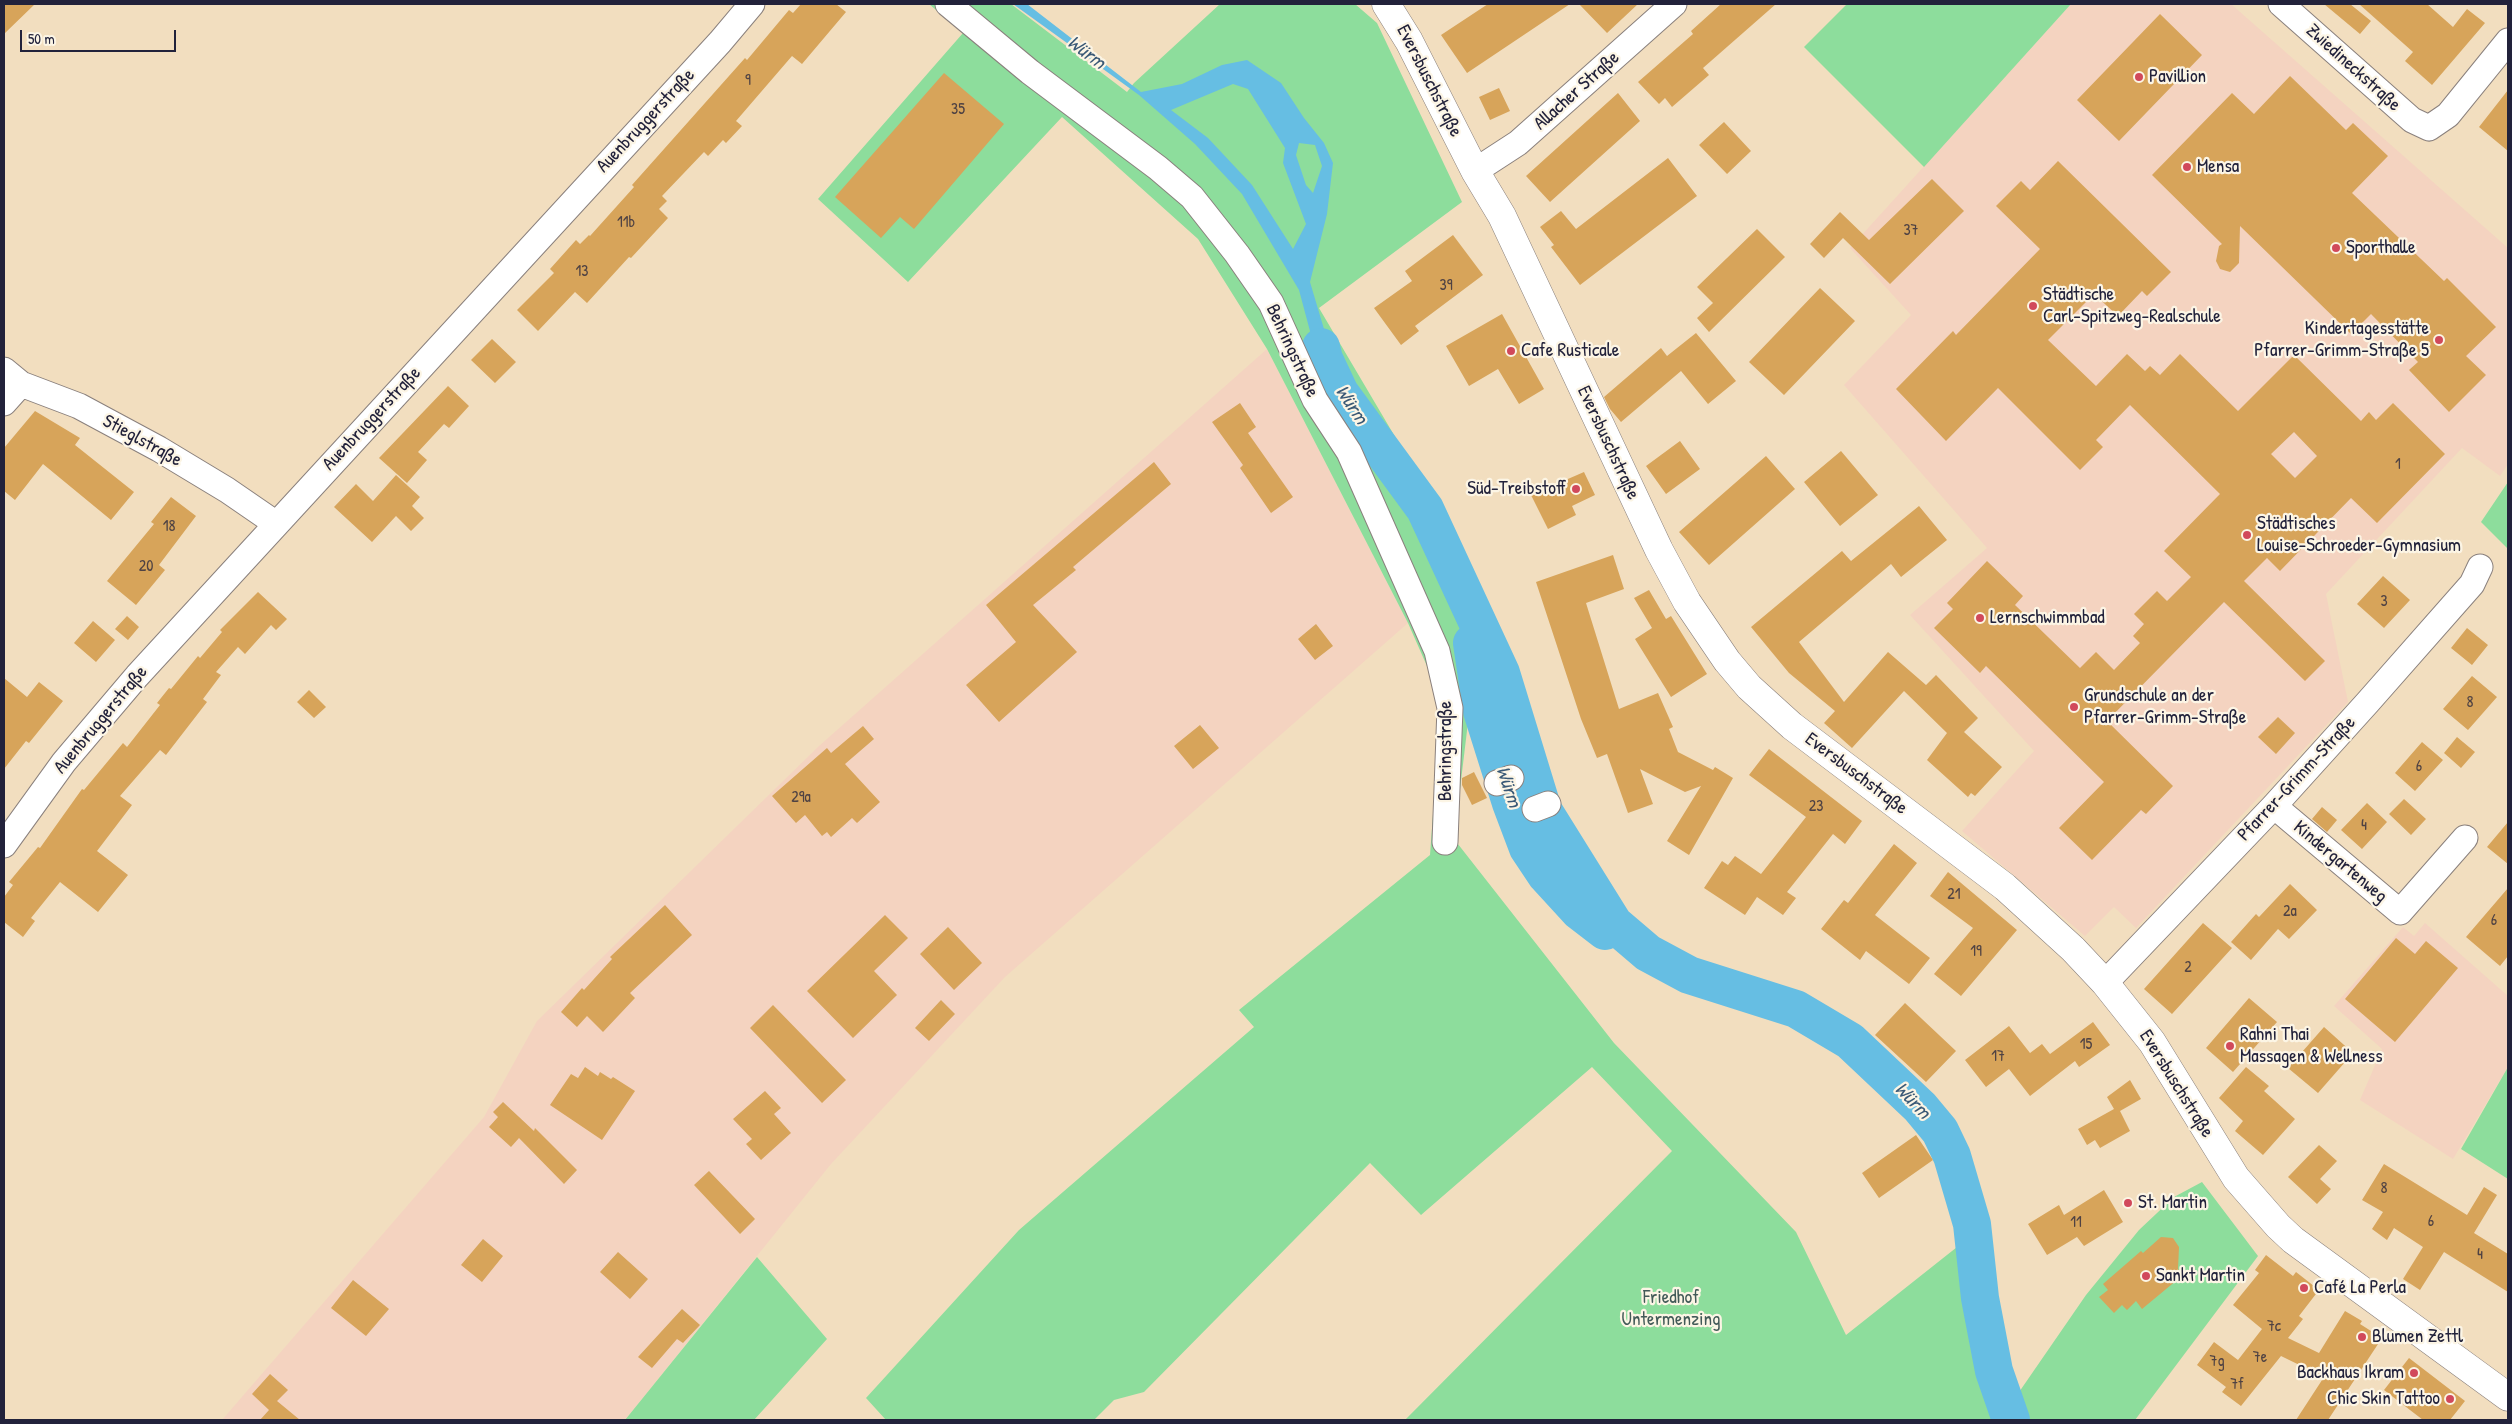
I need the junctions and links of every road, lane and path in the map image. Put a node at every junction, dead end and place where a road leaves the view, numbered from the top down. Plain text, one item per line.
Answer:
1 (752, 4) edge
2 (948, 4) edge
3 (1386, 4) edge
4 (1674, 4) edge
5 (2281, 4) edge
6 (2508, 42) edge
7 (1475, 171) junction
8 (12, 377) edge
9 (4, 403) edge
10 (275, 523) junction
11 (2480, 567) dead end
12 (2274, 806) junction
13 (2465, 838) dead end
14 (1445, 842) dead end
15 (4, 845) edge
16 (2105, 983) junction
17 (2508, 1397) edge

1 - 10 street, Auenbruggerstraße
2 - 14 street, Behringstraße
3 - 7 main road, Eversbuschstraße
4 - 7 street, Allacher Straße
5 - 6 street, Zwiedineckstraße
7 - 16 main road, Eversbuschstraße
8 - 9 street
8 - 10 street, Stieglstraße
10 - 15 street, Auenbruggerstraße
11 - 12 street, Pfarrer-Grimm-Straße
12 - 13 street, Kindergartenweg
12 - 16 street, Pfarrer-Grimm-Straße
16 - 17 main road, Eversbuschstraße

